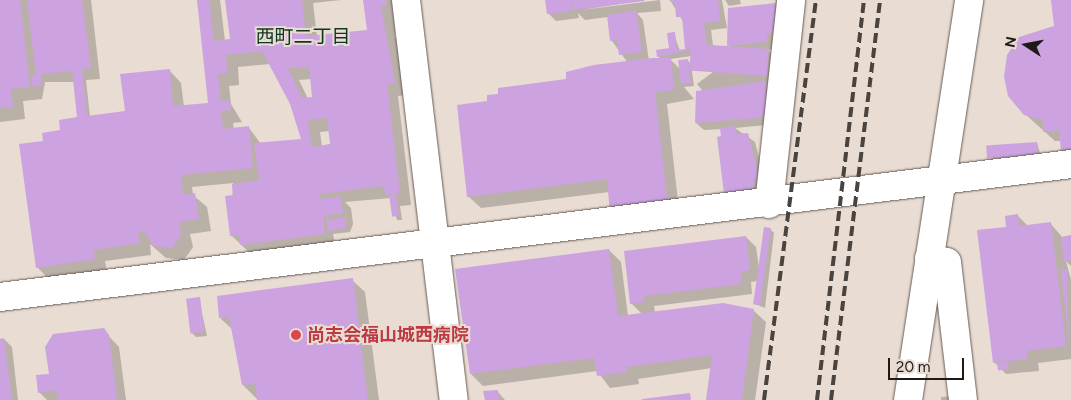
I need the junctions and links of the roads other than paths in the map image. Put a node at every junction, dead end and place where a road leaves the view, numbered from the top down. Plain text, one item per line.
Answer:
1 (406, 0) edge
2 (791, 0) edge
3 (969, 0) edge
4 (1071, 164) edge
5 (940, 182) junction
6 (769, 204) junction
7 (437, 240) junction
8 (929, 258) junction
9 (0, 297) edge
10 (454, 400) edge
11 (908, 400) edge
12 (963, 400) edge

1 - 7 street
2 - 6 street
3 - 5 street
4 - 5 street
5 - 6 street
5 - 8 street
6 - 7 street
7 - 9 street
7 - 10 street
8 - 11 street
8 - 12 street

